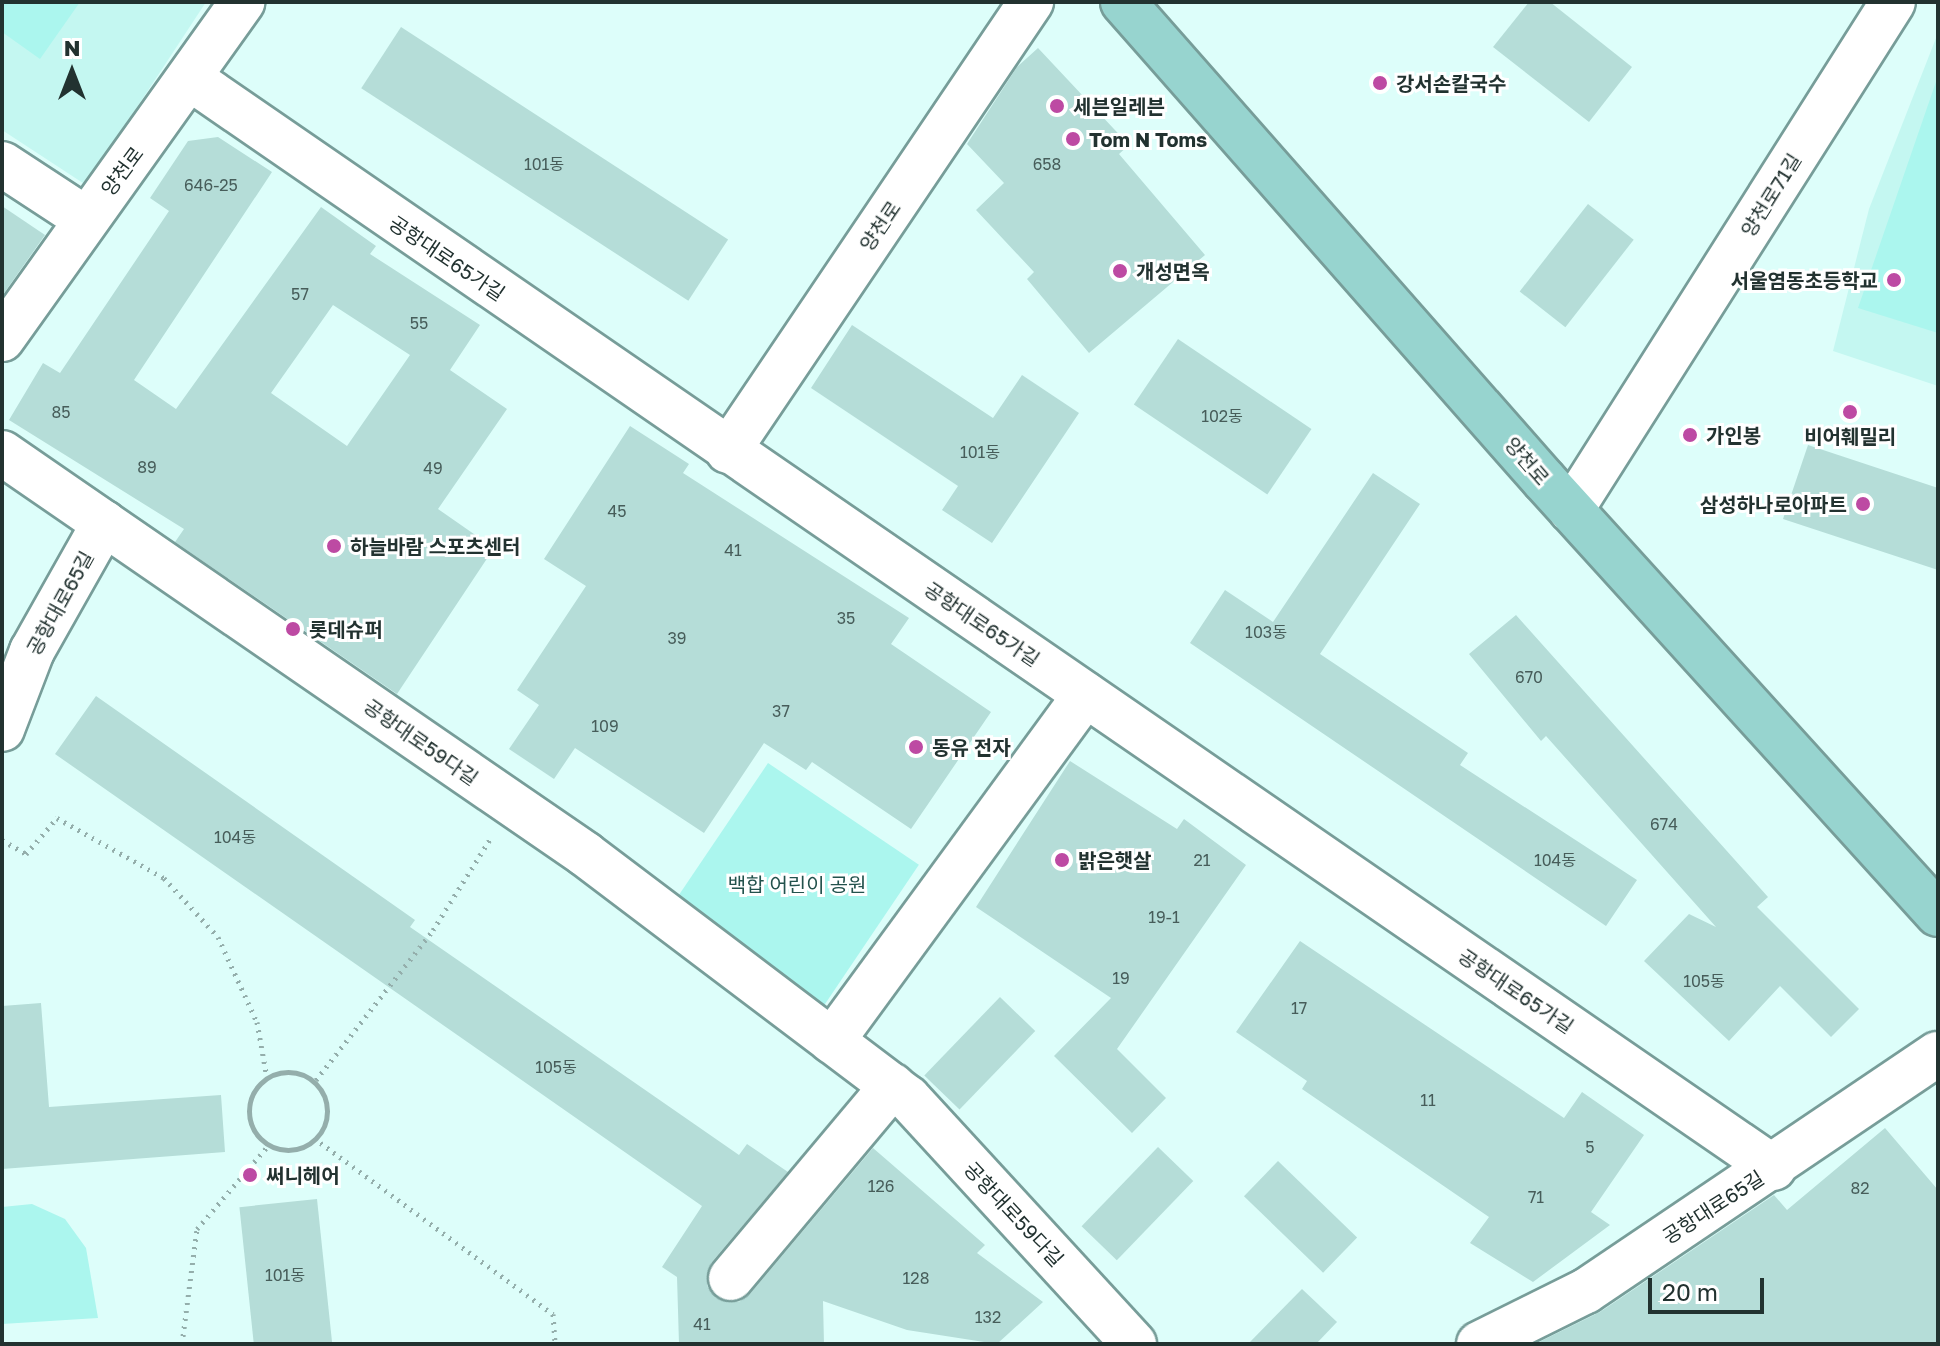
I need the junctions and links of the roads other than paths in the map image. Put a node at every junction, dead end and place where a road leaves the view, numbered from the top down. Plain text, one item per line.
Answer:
1 (242, 2) edge
2 (1031, 2) edge
3 (1123, 2) edge
4 (1893, 2) edge
5 (191, 79) junction
6 (2, 164) edge
7 (86, 219) junction
8 (2, 339) edge
9 (728, 451) junction
10 (2, 453) edge
11 (1571, 510) junction
12 (104, 523) junction
13 (1085, 695) junction
14 (2, 729) edge
15 (1938, 914) edge
16 (832, 1041) junction
17 (1938, 1054) edge
18 (892, 1086) junction
19 (1774, 1168) junction
20 (731, 1278) dead end
21 (1496, 1341) edge
22 (1134, 1344) edge

1 - 5 street, 양천로
2 - 9 street, 양천로
3 - 11 main road, 양천로
4 - 11 street, 양천로71길
5 - 7 street, 양천로
5 - 9 street, 공항대로65가길
6 - 7 street
7 - 8 street, 양천로
9 - 13 street, 공항대로65가길
10 - 12 street, 공항대로59다길
11 - 15 main road, 양천로
12 - 14 street, 공항대로65길
12 - 16 street, 공항대로59다길
13 - 16 street
13 - 19 street, 공항대로65가길
16 - 18 street, 공항대로59다길
17 - 19 street, 공항대로65길
18 - 20 street
18 - 22 street, 공항대로59다길
19 - 21 street, 공항대로65길

